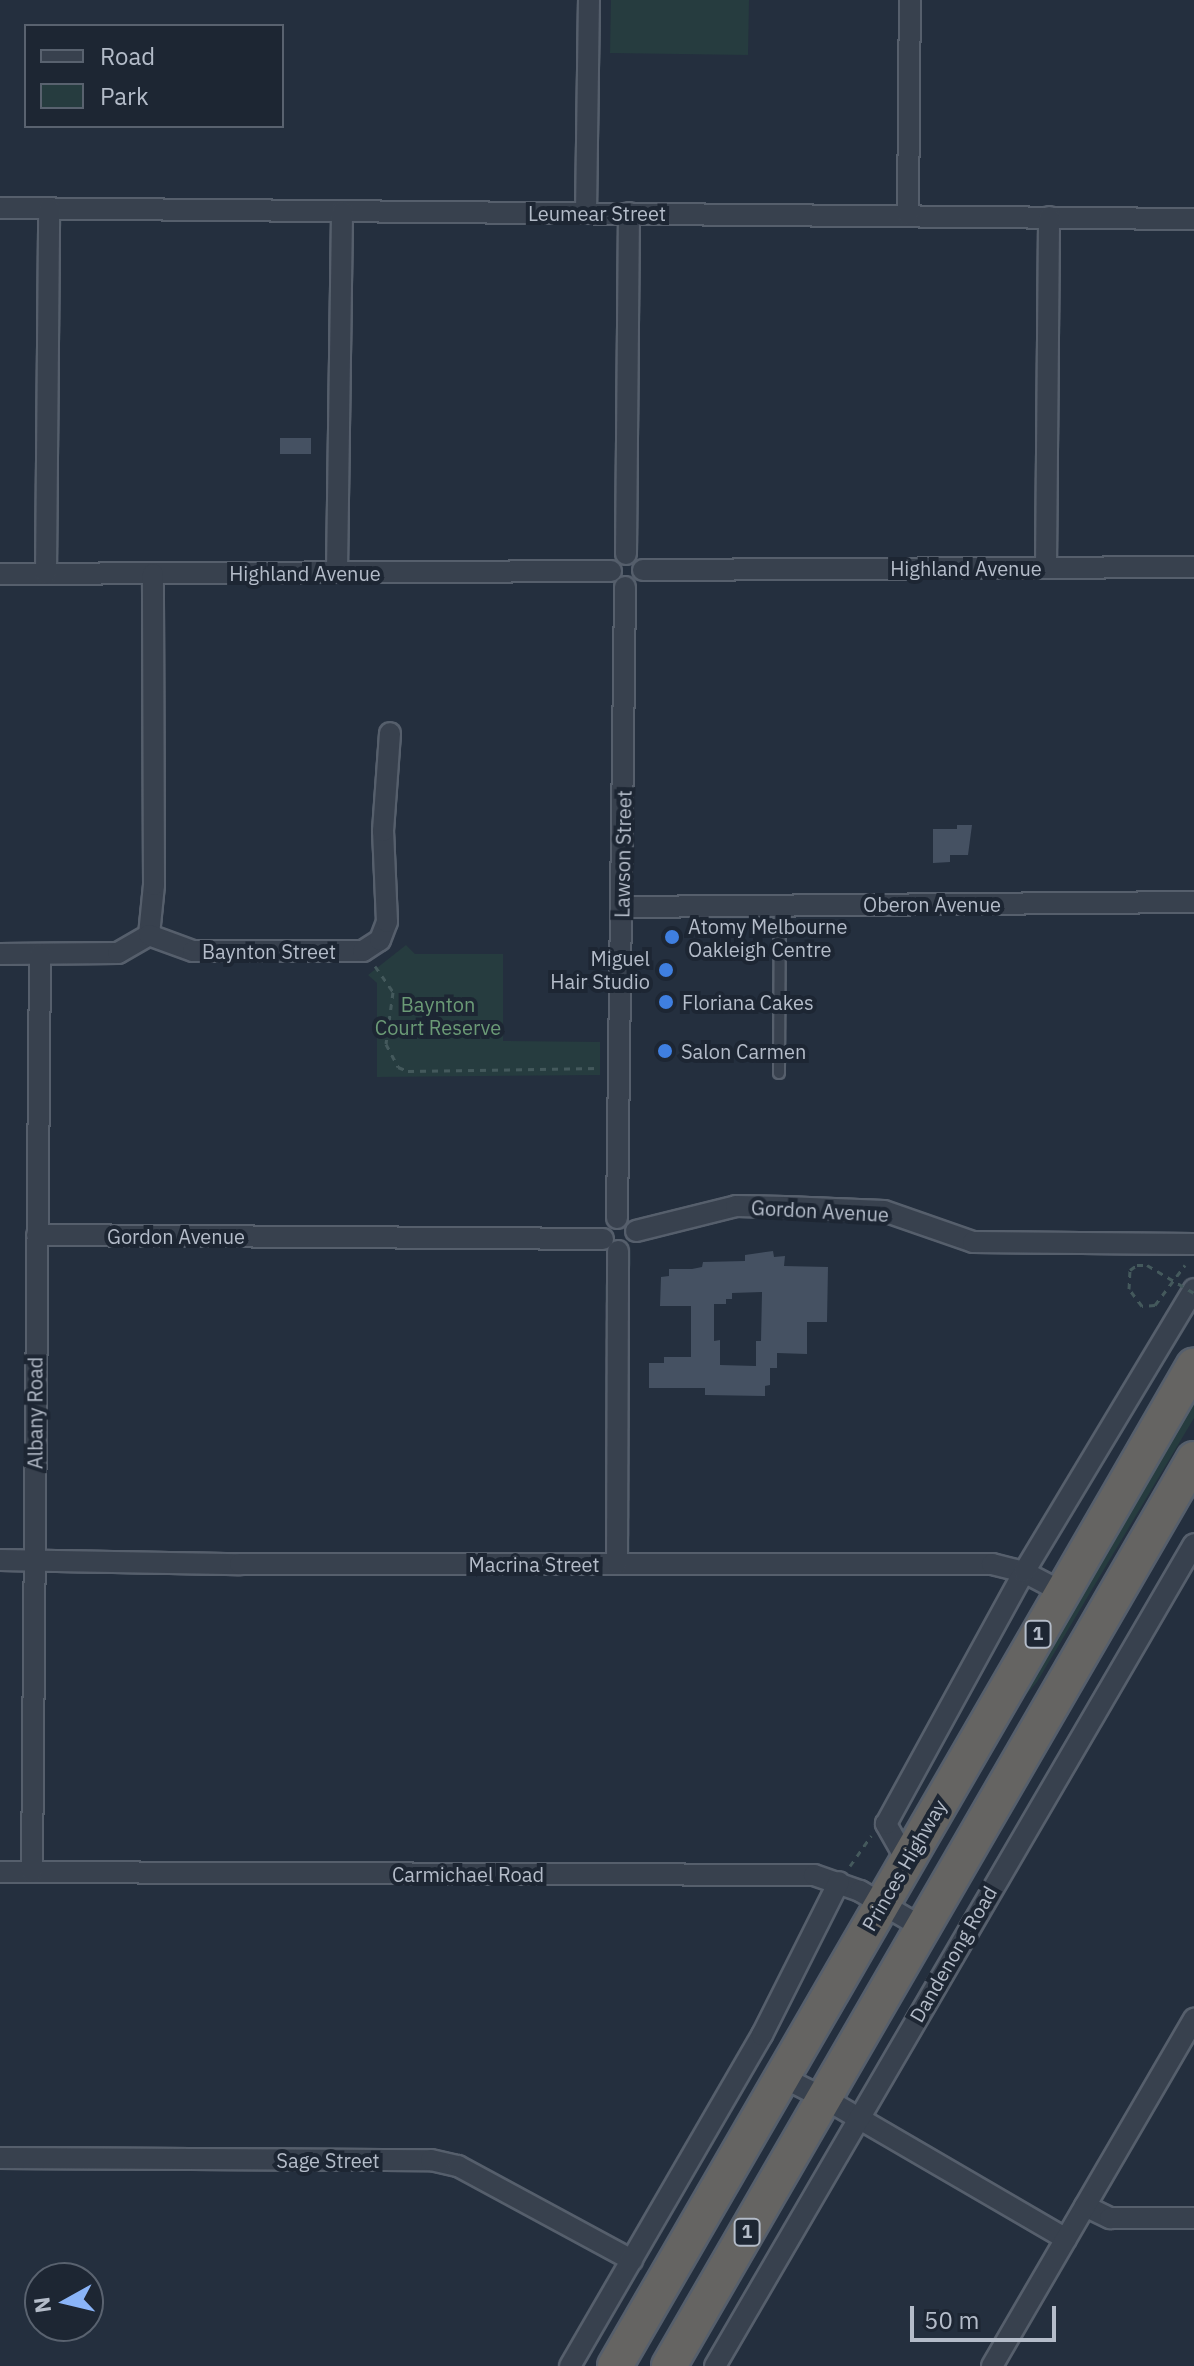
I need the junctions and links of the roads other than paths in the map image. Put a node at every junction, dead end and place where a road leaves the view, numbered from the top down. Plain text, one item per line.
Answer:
1 (589, 0) edge
2 (910, 0) edge
3 (0, 208) edge
4 (49, 208) junction
5 (342, 211) junction
6 (586, 213) junction
7 (629, 213) junction
8 (908, 215) junction
9 (1049, 217) junction
10 (1194, 219) edge
11 (626, 554) junction
12 (1046, 567) junction
13 (1194, 567) edge
14 (643, 570) junction
15 (611, 571) junction
16 (337, 572) junction
17 (0, 574) edge
18 (46, 574) junction
19 (153, 574) junction
20 (625, 587) junction
21 (390, 733) dead end
22 (1194, 902) edge
23 (780, 906) junction
24 (623, 907) junction
25 (149, 935) junction
26 (0, 954) edge
27 (40, 954) junction
28 (779, 1073) dead end
29 (617, 1218) junction
30 (636, 1231) junction
31 (37, 1235) junction
32 (1194, 1244) edge
33 (611, 1245) junction
34 (1194, 1291) edge
35 (1194, 1365) edge
36 (1194, 1459) edge
37 (1194, 1544) edge
38 (0, 1560) edge
39 (34, 1560) junction
40 (617, 1563) junction
41 (1024, 1572) junction
42 (1062, 1592) junction
43 (907, 1861) junction
44 (0, 1872) edge
45 (32, 1872) junction
46 (839, 1882) junction
47 (882, 1904) junction
48 (923, 1928) junction
49 (1194, 2019) edge
50 (782, 2077) junction
51 (824, 2098) junction
52 (858, 2117) junction
53 (0, 2158) edge
54 (1085, 2206) junction
55 (1194, 2218) edge
56 (1066, 2239) junction
57 (632, 2260) junction
58 (570, 2366) edge
59 (615, 2366) edge
60 (669, 2366) edge
61 (715, 2366) edge
62 (992, 2366) edge

1 - 6 street
2 - 8 street
3 - 4 street, Leumear Street
4 - 5 street, Leumear Street
4 - 18 street
5 - 6 street, Leumear Street
5 - 16 street
6 - 7 street, Leumear Street
7 - 8 street, Leumear Street
7 - 11 street
8 - 9 street, Leumear Street
9 - 10 street, Leumear Street
9 - 12 street
11 - 14 street
11 - 15 street
12 - 13 street, Highland Avenue
12 - 14 street, Highland Avenue
14 - 20 street
15 - 16 street, Highland Avenue
15 - 20 street
16 - 19 street, Highland Avenue
17 - 18 street, Highland Avenue
18 - 19 street, Highland Avenue
19 - 25 street
20 - 24 street, Lawson Street
21 - 25 street, Baynton Street
22 - 23 street, Oberon Avenue
23 - 24 street, Oberon Avenue
23 - 28 lane
24 - 29 street, Lawson Street
25 - 27 street
26 - 27 street
27 - 31 street, Albany Road
29 - 30 street
29 - 33 street
30 - 32 street, Gordon Avenue
30 - 33 street
31 - 33 street, Gordon Avenue
31 - 39 street, Albany Road
33 - 40 street
34 - 41 street
35 - 42 highway, Princes Highway / 1
36 - 48 highway, 1
37 - 52 street, Dandenong Road
38 - 39 street, Macrina Street
39 - 40 street, Macrina Street
39 - 45 street, Albany Road
40 - 41 street, Macrina Street
41 - 42 street, Macrina Street
41 - 43 street
42 - 43 highway, Princes Highway / 1
43 - 47 highway, Princes Highway / 1
44 - 45 street, Carmichael Road
45 - 46 street, Carmichael Road
46 - 47 street, Carmichael Road
46 - 57 street
47 - 48 street, Carmichael Road
47 - 50 highway, Princes Highway / 1
48 - 51 highway, 1
49 - 54 street
50 - 51 street
50 - 59 highway, Princes Highway / 1
51 - 52 street
51 - 60 highway, 1
52 - 56 street
52 - 61 street, Dandenong Road
53 - 57 street, Sage Street
54 - 55 street
54 - 56 street
56 - 62 street
57 - 58 street

